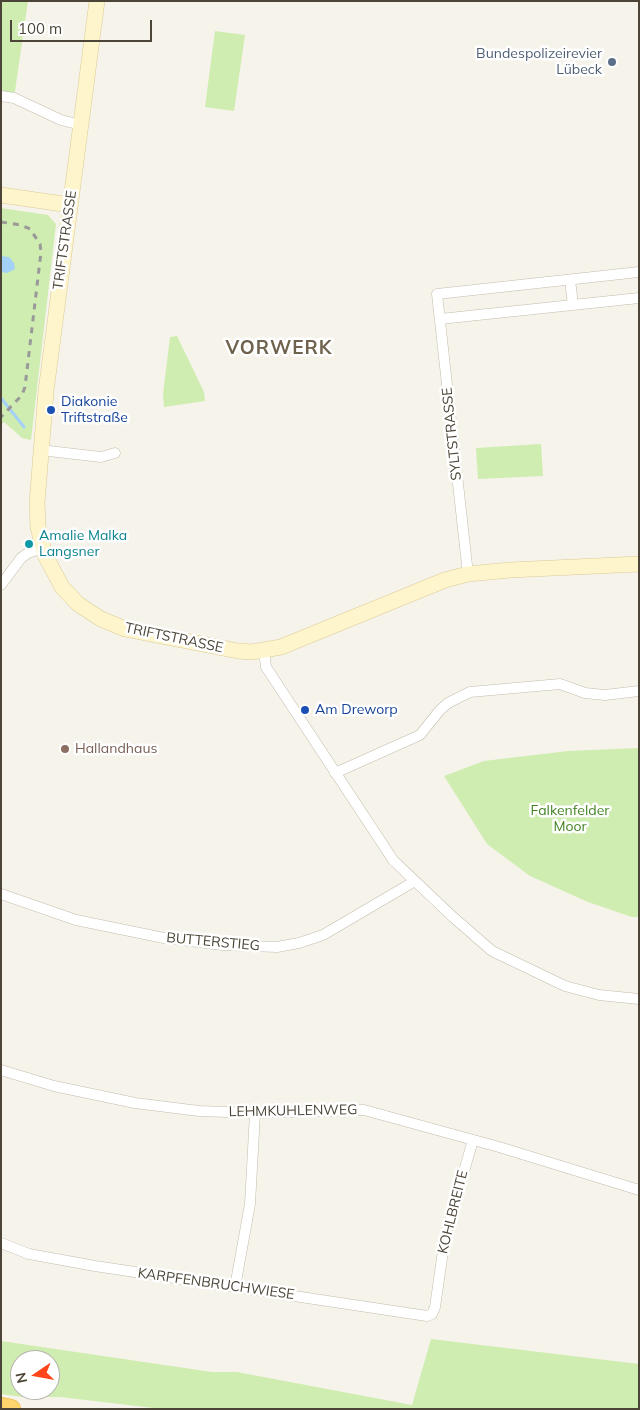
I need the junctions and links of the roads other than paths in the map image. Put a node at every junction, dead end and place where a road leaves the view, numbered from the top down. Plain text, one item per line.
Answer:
1 (97, 1) edge
2 (1, 96) edge
3 (80, 125) junction
4 (1, 195) edge
5 (70, 205) junction
6 (639, 272) edge
7 (570, 280) junction
8 (639, 298) edge
9 (573, 305) junction
10 (440, 319) junction
11 (40, 450) junction
12 (116, 454) dead end
13 (42, 548) junction
14 (639, 564) edge
15 (468, 574) junction
16 (1, 585) edge
17 (264, 651) junction
18 (639, 691) edge
19 (335, 773) junction
20 (415, 881) junction
21 (1, 894) edge
22 (639, 999) edge
23 (1, 1070) edge
24 (255, 1113) junction
25 (473, 1140) junction
26 (639, 1190) edge
27 (1, 1243) edge
28 (235, 1287) junction
29 (432, 1314) joint
30 (1, 1407) edge
31 (12, 1409) edge

1 - 3 street, TRIFTSTRASSE
2 - 3 street
3 - 5 street, TRIFTSTRASSE
4 - 5 street
5 - 11 street, TRIFTSTRASSE
6 - 7 street
7 - 9 street
7 - 10 street, SYLTSTRASSE
8 - 9 street
9 - 10 street
10 - 15 street, SYLTSTRASSE
11 - 12 street
11 - 13 street, TRIFTSTRASSE
13 - 16 street
13 - 17 street, TRIFTSTRASSE
14 - 15 street, TRIFTSTRASSE
15 - 17 street, TRIFTSTRASSE
17 - 19 street
18 - 19 street
19 - 20 street
20 - 21 street, BUTTERSTIEG
20 - 22 street
23 - 24 street, LEHMKUHLENWEG
24 - 25 street, LEHMKUHLENWEG
24 - 28 street
25 - 26 street, LEHMKUHLENWEG
25 - 29 street, KOHLBREITE
27 - 28 street, KARPFENBRUCHWIESE
28 - 29 street, KARPFENBRUCHWIESE
30 - 31 highway

